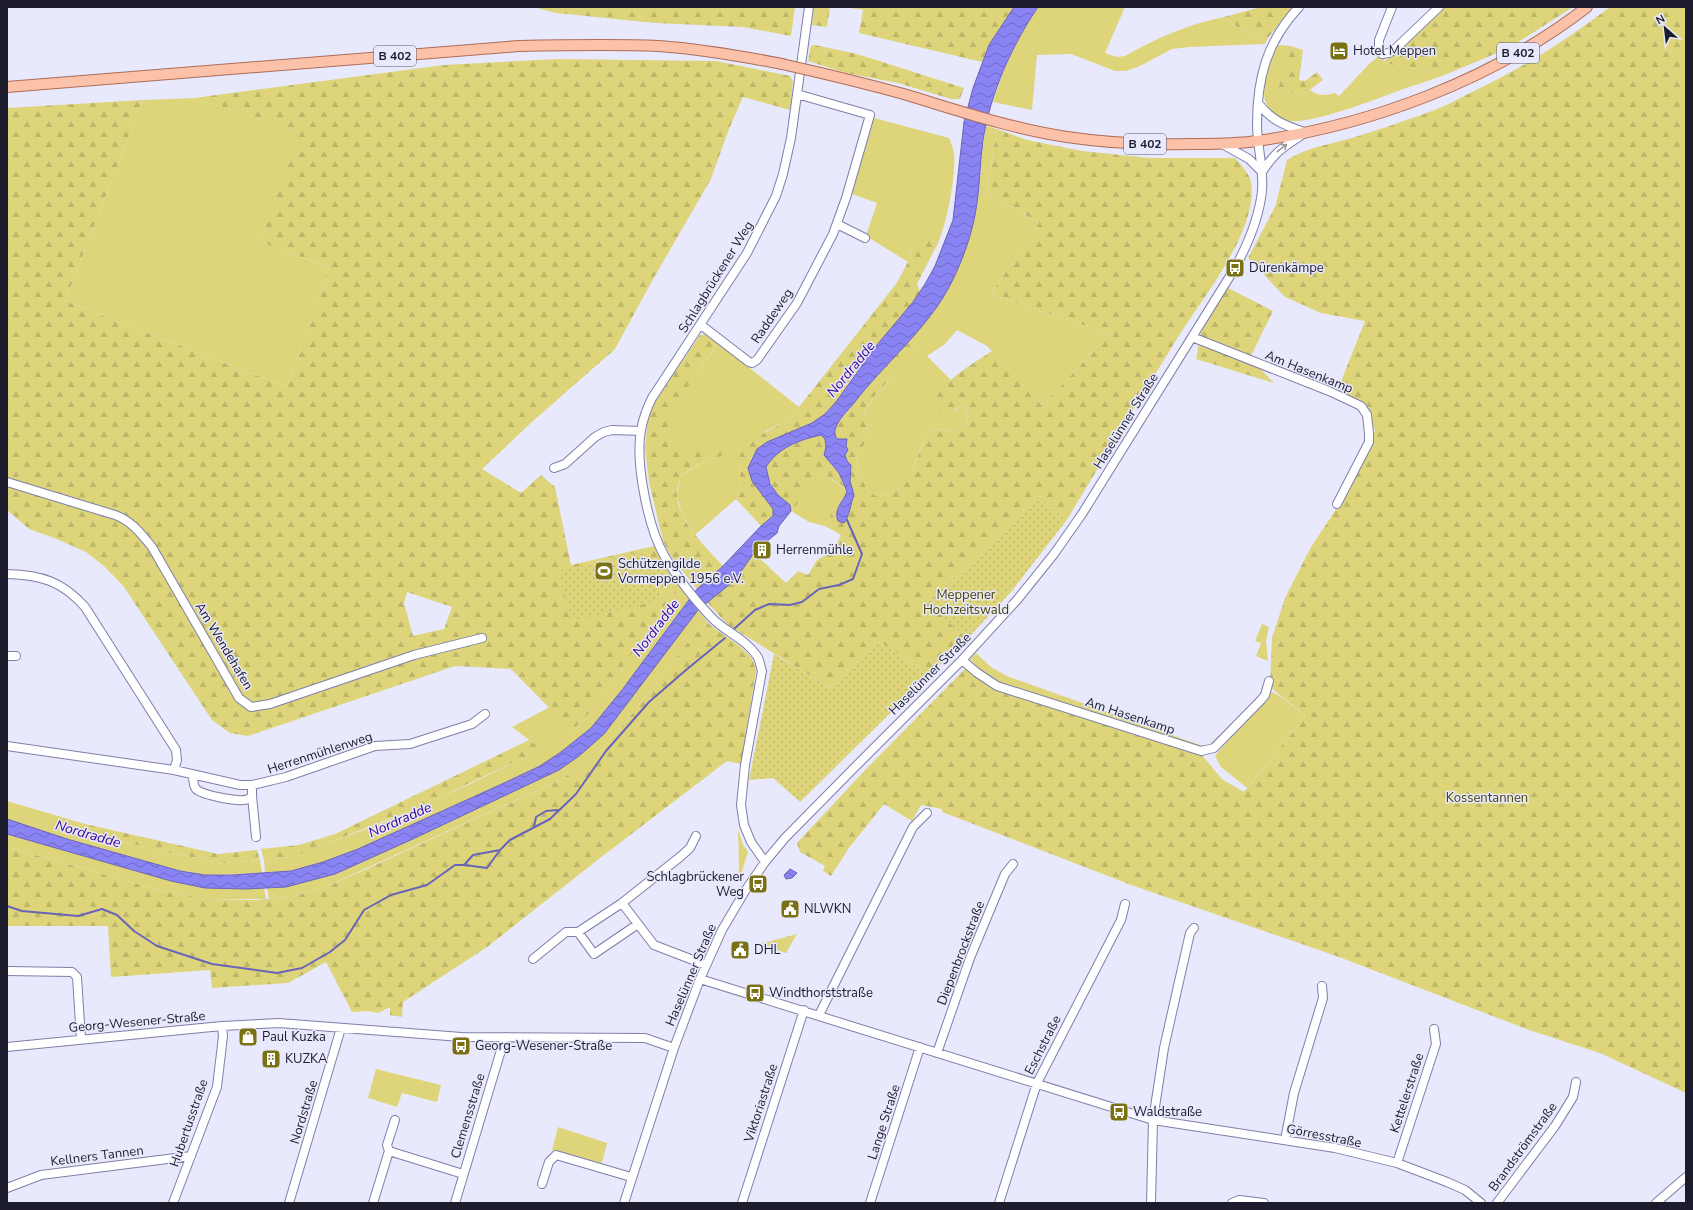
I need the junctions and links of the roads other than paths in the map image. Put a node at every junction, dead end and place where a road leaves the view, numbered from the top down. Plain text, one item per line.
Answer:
1 (808, 7) edge
2 (1299, 7) edge
3 (1392, 7) edge
4 (1439, 7) edge
5 (1587, 7) edge
6 (7, 87) edge
7 (797, 94) junction
8 (1258, 103) junction
9 (1306, 132) junction
10 (1259, 140) junction
11 (1221, 144) junction
12 (1262, 172) junction
13 (837, 224) junction
14 (865, 238) dead end
15 (701, 325) junction
16 (1192, 337) junction
17 (641, 431) junction
18 (554, 468) dead end
19 (7, 482) edge
20 (1337, 504) dead end
21 (7, 574) edge
22 (482, 638) dead end
23 (962, 660) junction
24 (1269, 681) dead end
25 (485, 714) dead end
26 (7, 746) edge
27 (174, 770) junction
28 (193, 774) junction
29 (252, 785) junction
30 (252, 796) junction
31 (927, 813) dead end
32 (696, 836) dead end
33 (256, 837) dead end
34 (765, 862) junction
35 (1013, 864) dead end
36 (622, 904) junction
37 (1125, 904) dead end
38 (638, 924) junction
39 (1194, 928) dead end
40 (578, 932) junction
41 (533, 959) dead end
42 (706, 965) junction
43 (7, 971) edge
44 (700, 979) junction
45 (1322, 986) dead end
46 (804, 1010) junction
47 (819, 1015) junction
48 (222, 1026) junction
49 (341, 1028) junction
50 (1434, 1029) dead end
51 (505, 1037) junction
52 (80, 1039) junction
53 (7, 1047) edge
54 (674, 1048) junction
55 (920, 1048) junction
56 (937, 1053) junction
57 (1576, 1082) dead end
58 (1037, 1083) junction
59 (395, 1120) dead end
60 (1153, 1120) junction
61 (1285, 1140) junction
62 (389, 1151) junction
63 (191, 1156) junction
64 (1396, 1164) junction
65 (463, 1174) junction
66 (631, 1177) junction
67 (1686, 1177) edge
68 (542, 1184) dead end
69 (7, 1188) edge
70 (173, 1203) edge
71 (288, 1203) edge
72 (373, 1203) edge
73 (455, 1203) edge
74 (624, 1203) edge
75 (742, 1203) edge
76 (870, 1203) edge
77 (999, 1203) edge
78 (1152, 1203) edge
79 (1232, 1203) edge
80 (1264, 1203) edge
81 (1481, 1203) edge
82 (1497, 1203) edge
83 (1656, 1203) edge

1 - 7 street, Schlagbrückener Weg
2 - 8 street
3 - 4 street
5 - 9 main road, B 402
6 - 11 main road, B 402, bridge
7 - 13 street, Raddeweg
7 - 15 street, Schlagbrückener Weg
8 - 9 street
8 - 10 street
9 - 10 main road, B 402
12 -> 9 street
10 - 11 main road, B 402
10 - 12 street, Haselünner Straße
11 - 12 street
12 - 16 street, Haselünner Straße
13 - 14 street
13 - 15 street, Raddeweg
15 - 17 street, Schlagbrückener Weg
16 - 20 street, Am Hasenkamp
16 - 23 street, Haselünner Straße
17 - 18 street
17 - 34 street, Schlagbrückener Weg
19 - 22 street, Am Wendehafen
21 - 27 street
23 - 24 street, Am Hasenkamp
23 - 34 street, Haselünner Straße
25 - 29 street, Herrenmühlenweg
26 - 27 street, Herrenmühlenweg
27 - 28 street, Herrenmühlenweg
28 - 29 street, Herrenmühlenweg
28 - 30 street
29 - 30 street
30 - 33 street
31 - 47 street
32 - 36 street
34 - 42 street, Haselünner Straße
35 - 56 street, Diepenbrockstraße
36 - 38 street
36 - 40 street
37 - 58 street, Eschstraße
38 - 40 street
38 - 42 street
39 - 60 street
40 - 41 street
42 - 44 street, Haselünner Straße
43 - 52 street
44 - 46 street
44 - 54 street, Haselünner Straße
45 - 61 street
46 - 47 street
46 - 75 street, Viktoriastraße
47 - 55 street
48 - 49 street, Georg-Wesener-Straße
48 - 52 street, Georg-Wesener-Straße
48 - 63 street, Hubertusstraße
49 - 51 street, Georg-Wesener-Straße
49 - 71 street, Nordstraße
50 - 64 street, Kettelerstraße
51 - 54 street, Georg-Wesener-Straße
51 - 65 street, Clemensstraße
52 - 53 street, Georg-Wesener-Straße
54 - 66 street, Haselünner Straße
55 - 56 street
55 - 76 street, Lange Straße
56 - 58 street
57 - 82 street, Brandströmstraße
58 - 60 street
58 - 77 street, Eschstraße
59 - 62 street
60 - 61 street, Görresstraße
60 - 78 street
61 - 64 street, Görresstraße
62 - 65 street
62 - 72 street
63 - 69 street, Kellners Tannen
63 - 70 street, Hubertusstraße
64 - 81 street, Görresstraße
65 - 73 street, Clemensstraße
66 - 68 street
66 - 74 street, Haselünner Straße
67 - 83 street
79 - 80 street

